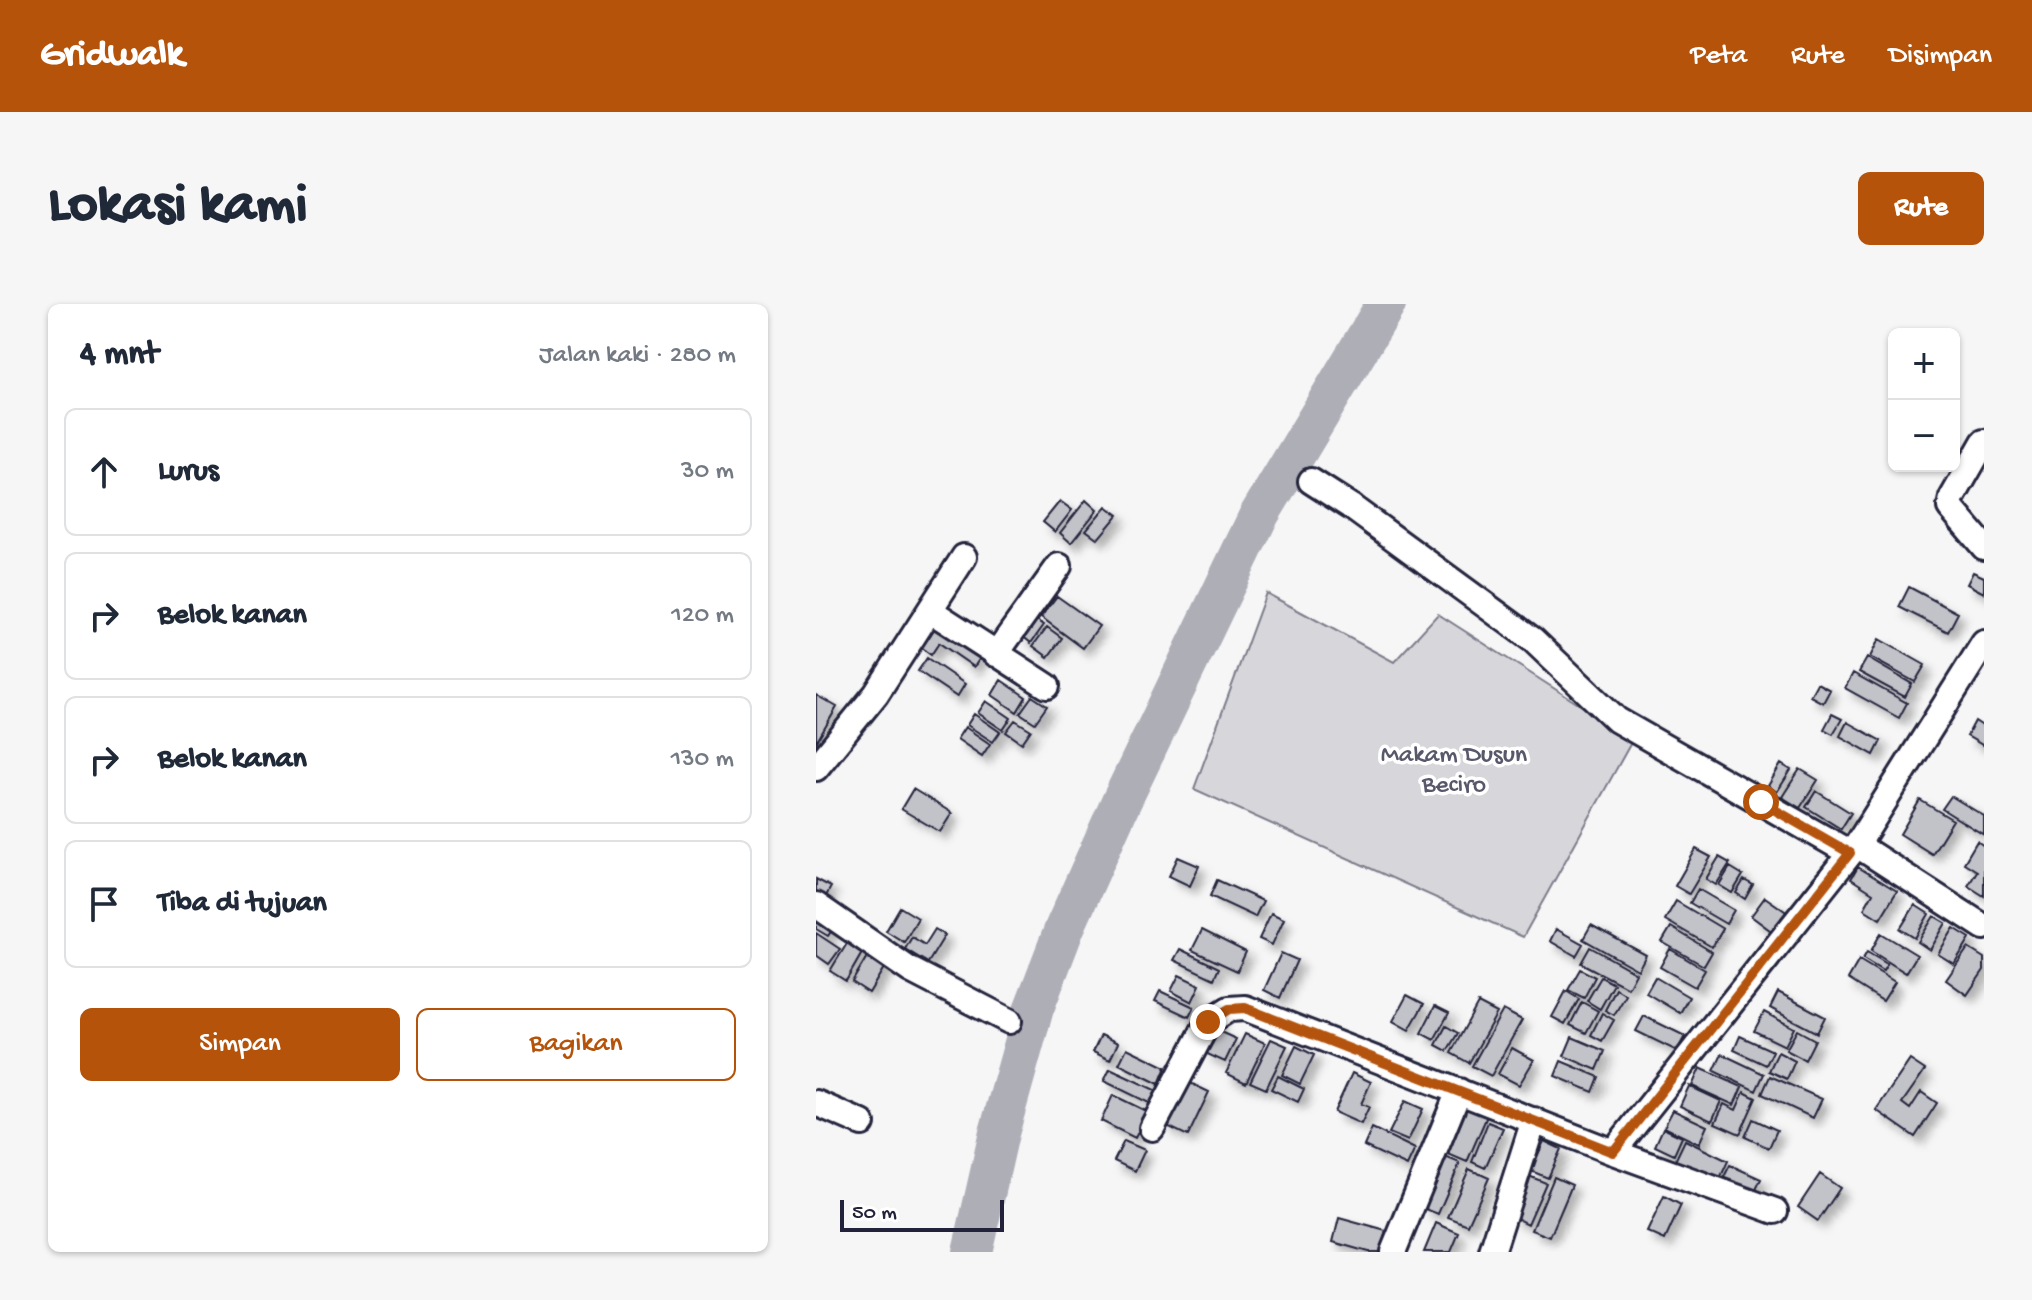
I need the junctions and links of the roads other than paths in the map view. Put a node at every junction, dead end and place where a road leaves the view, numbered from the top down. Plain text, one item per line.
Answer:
1 (1984, 442) edge
2 (1311, 481) dead end
3 (1984, 547) edge
4 (964, 557) dead end
5 (1059, 566) dead end
6 (931, 611) junction
7 (1984, 643) edge
8 (996, 654) junction
9 (1047, 686) dead end
10 (816, 768) edge
11 (1854, 849) junction
12 (816, 905) edge
13 (1984, 927) edge
14 (1009, 1021) dead end
15 (1459, 1091) junction
16 (816, 1103) edge
17 (1534, 1120) junction
18 (862, 1123) dead end
19 (1152, 1128) dead end
20 (1613, 1152) junction
21 (1775, 1211) dead end
22 (1393, 1252) edge
23 (1492, 1252) edge

1 - 3 street
2 - 11 street
4 - 6 street
5 - 8 street
6 - 8 street
6 - 10 street
7 - 11 street
8 - 9 street
11 - 13 street
11 - 20 street
12 - 14 street
15 - 17 street
15 - 19 street
15 - 22 street
16 - 18 street
17 - 20 street
17 - 23 street
20 - 21 street

